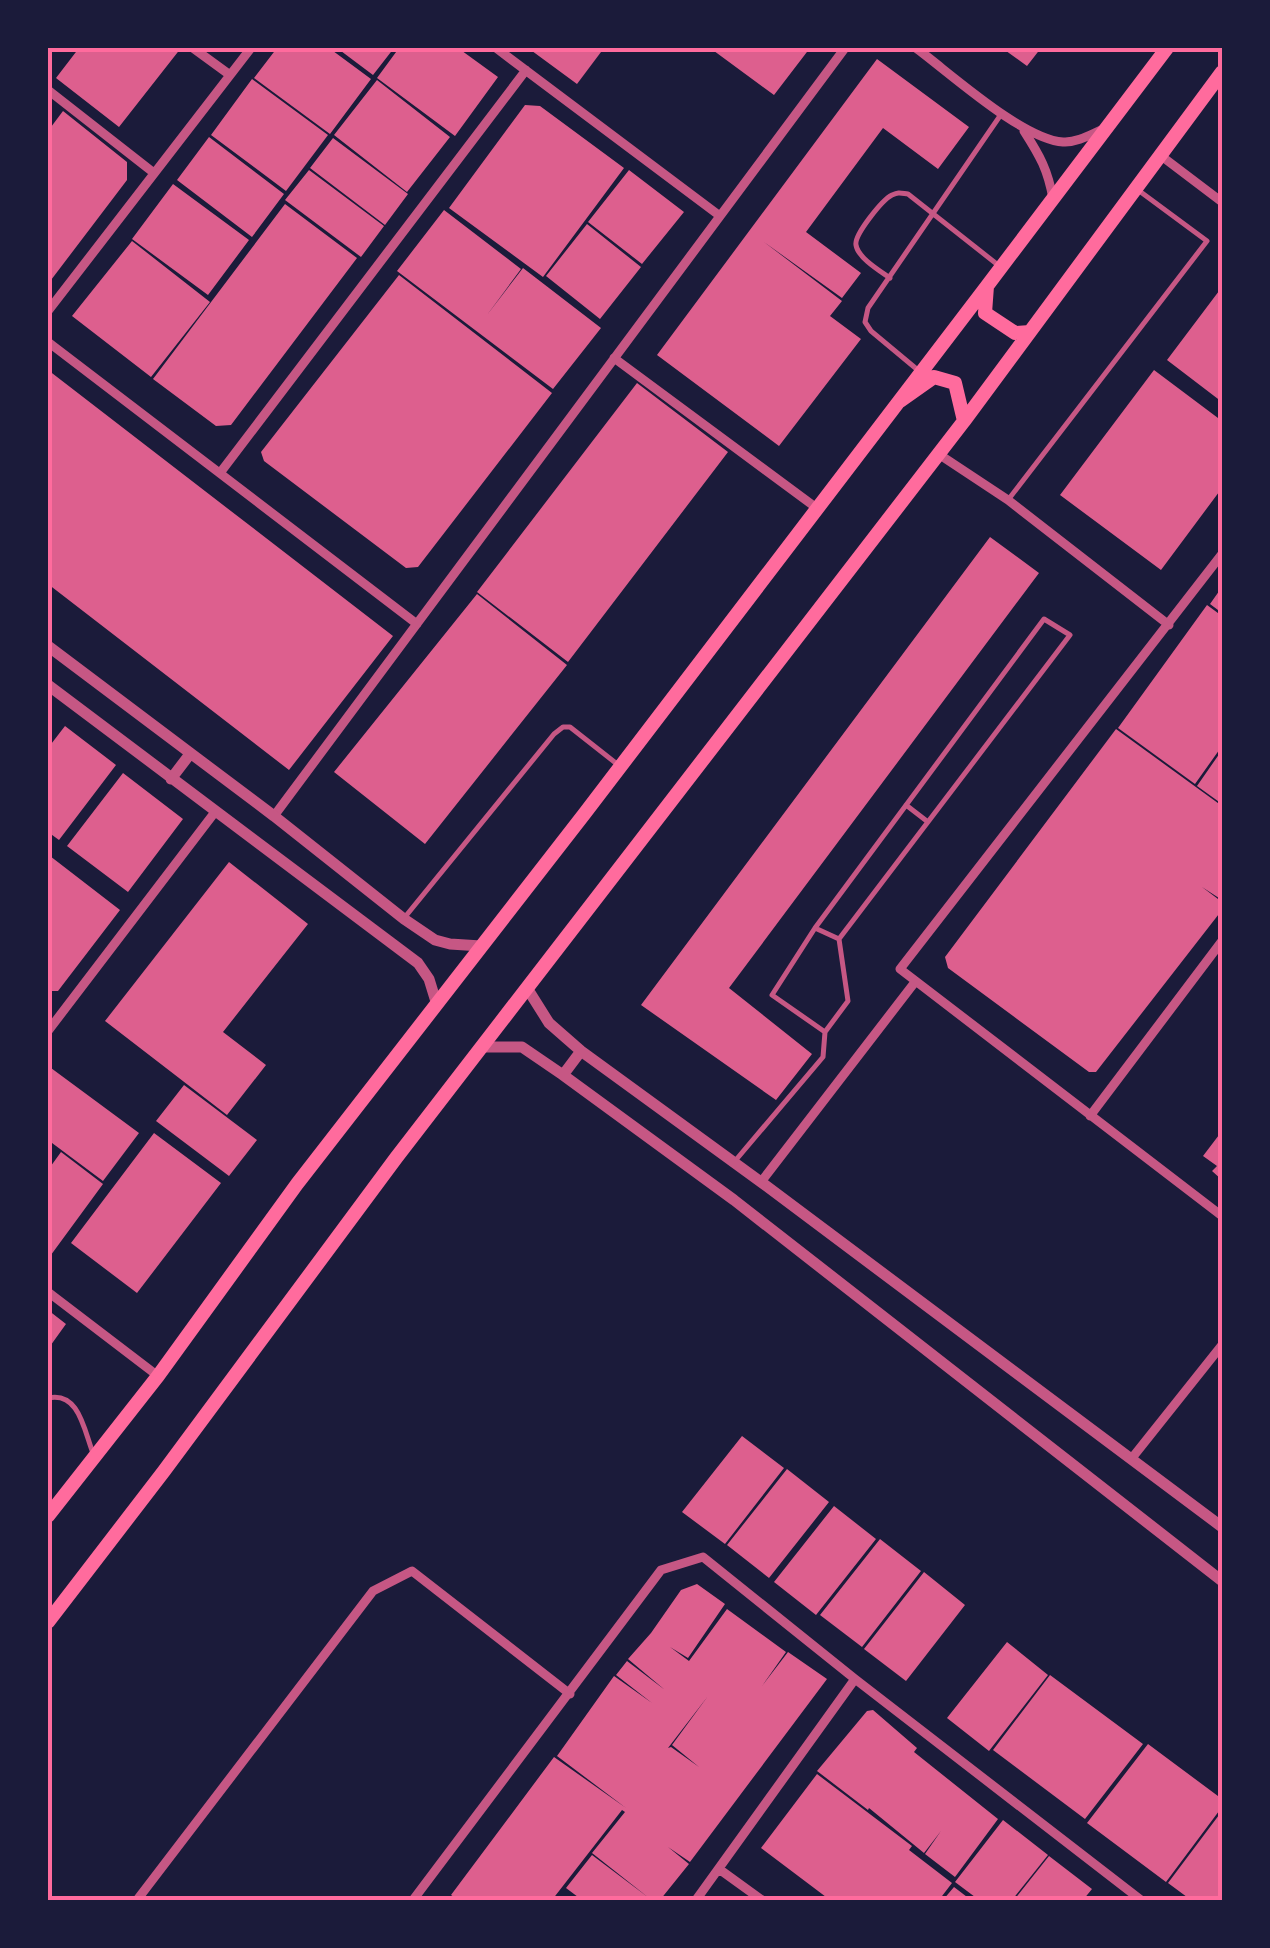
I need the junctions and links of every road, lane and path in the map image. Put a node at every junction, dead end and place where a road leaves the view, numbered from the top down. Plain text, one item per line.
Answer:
1 (193, 48) edge
2 (251, 48) edge
3 (496, 48) edge
4 (845, 48) edge
5 (916, 48) edge
6 (1167, 48) edge
7 (526, 70) junction
8 (1222, 72) edge
9 (230, 75) junction
10 (48, 90) edge
11 (1002, 114) junction
12 (1106, 128) junction
13 (1023, 129) junction
14 (1160, 156) junction
15 (154, 173) junction
16 (1136, 188) junction
17 (1053, 200) junction
18 (1222, 202) edge
19 (932, 214) junction
20 (720, 216) junction
21 (1000, 267) junction
22 (890, 279) junction
23 (987, 286) junction
24 (48, 311) edge
25 (1030, 332) junction
26 (48, 342) edge
27 (614, 358) junction
28 (921, 373) junction
29 (900, 401) junction
30 (964, 421) junction
31 (940, 455) junction
32 (220, 474) junction
33 (1008, 500) junction
34 (818, 509) junction
35 (1222, 554) edge
36 (417, 624) junction
37 (1169, 625) junction
38 (48, 646) edge
39 (48, 685) edge
40 (190, 754) junction
41 (620, 766) junction
42 (171, 778) junction
43 (906, 805) junction
44 (215, 812) junction
45 (274, 816) junction
46 (928, 822) junction
47 (392, 910) junction
48 (404, 919) junction
49 (815, 928) junction
50 (376, 931) junction
51 (839, 939) junction
52 (1222, 941) edge
53 (481, 946) junction
54 (916, 982) junction
55 (527, 988) junction
56 (437, 1005) junction
57 (50, 1023) edge
58 (825, 1032) junction
59 (482, 1047) junction
60 (582, 1051) junction
61 (564, 1075) junction
62 (1090, 1116) junction
63 (734, 1164) junction
64 (761, 1182) junction
65 (1222, 1216) edge
66 (48, 1292) edge
67 (1222, 1345) edge
68 (158, 1376) junction
69 (48, 1398) edge
70 (94, 1455) junction
71 (1132, 1458) junction
72 (48, 1516) edge
73 (1222, 1527) edge
74 (1222, 1581) edge
75 (48, 1622) edge
76 (855, 1680) junction
77 (570, 1694) junction
78 (719, 1869) junction
79 (136, 1900) edge
80 (413, 1900) edge
81 (696, 1900) edge
82 (762, 1900) edge
83 (1142, 1900) edge

1 - 9 street
2 - 9 street
3 - 7 street
4 - 20 street
5 - 11 street
6 - 12 main road
7 - 20 street
7 - 32 street
8 - 14 main road
9 - 15 street
10 - 15 street
11 - 13 street
11 - 19 lane
12 - 13 street
12 - 17 main road
13 - 17 street
14 - 16 main road
14 - 18 street
15 - 24 street
16 - 25 main road
16 - 33 lane
17 - 21 main road
19 - 21 lane
19 - 22 lane
19 - 22 lane
20 - 27 street
21 - 23 main road
22 - 28 lane
23 - 25 main road
23 - 28 main road
25 - 30 main road
26 - 32 street
27 - 34 street
27 - 36 street
28 - 29 main road
29 - 30 main road
29 - 34 main road
30 - 31 main road
31 - 33 street
31 - 55 main road
32 - 36 street
33 - 37 street
34 - 41 main road
35 - 37 street
36 - 45 street
37 - 54 street
38 - 40 street
39 - 42 street
40 - 42 street
40 - 45 street
41 - 48 lane
41 - 53 main road
42 - 44 street
43 - 46 lane
43 - 46 lane
43 - 49 lane
44 - 50 street
44 - 57 street
45 - 47 street
46 - 51 lane
47 - 48 street
47 - 50 street
48 - 53 street
49 - 51 lane
49 - 58 lane
50 - 56 street
51 - 58 lane
52 - 62 street
53 - 56 main road
54 - 62 street
54 - 64 street
55 - 59 main road
55 - 60 street
56 - 68 main road
58 - 63 lane
59 - 61 street
59 - 75 main road
60 - 61 street
60 - 63 street
61 - 74 street
62 - 65 street
63 - 64 street
64 - 71 street
66 - 68 street
67 - 71 street
68 - 70 main road
69 - 70 lane
70 - 72 main road
71 - 73 street
76 - 77 street
76 - 78 street
76 - 83 street
77 - 79 street
77 - 80 street
78 - 81 street
78 - 82 street

